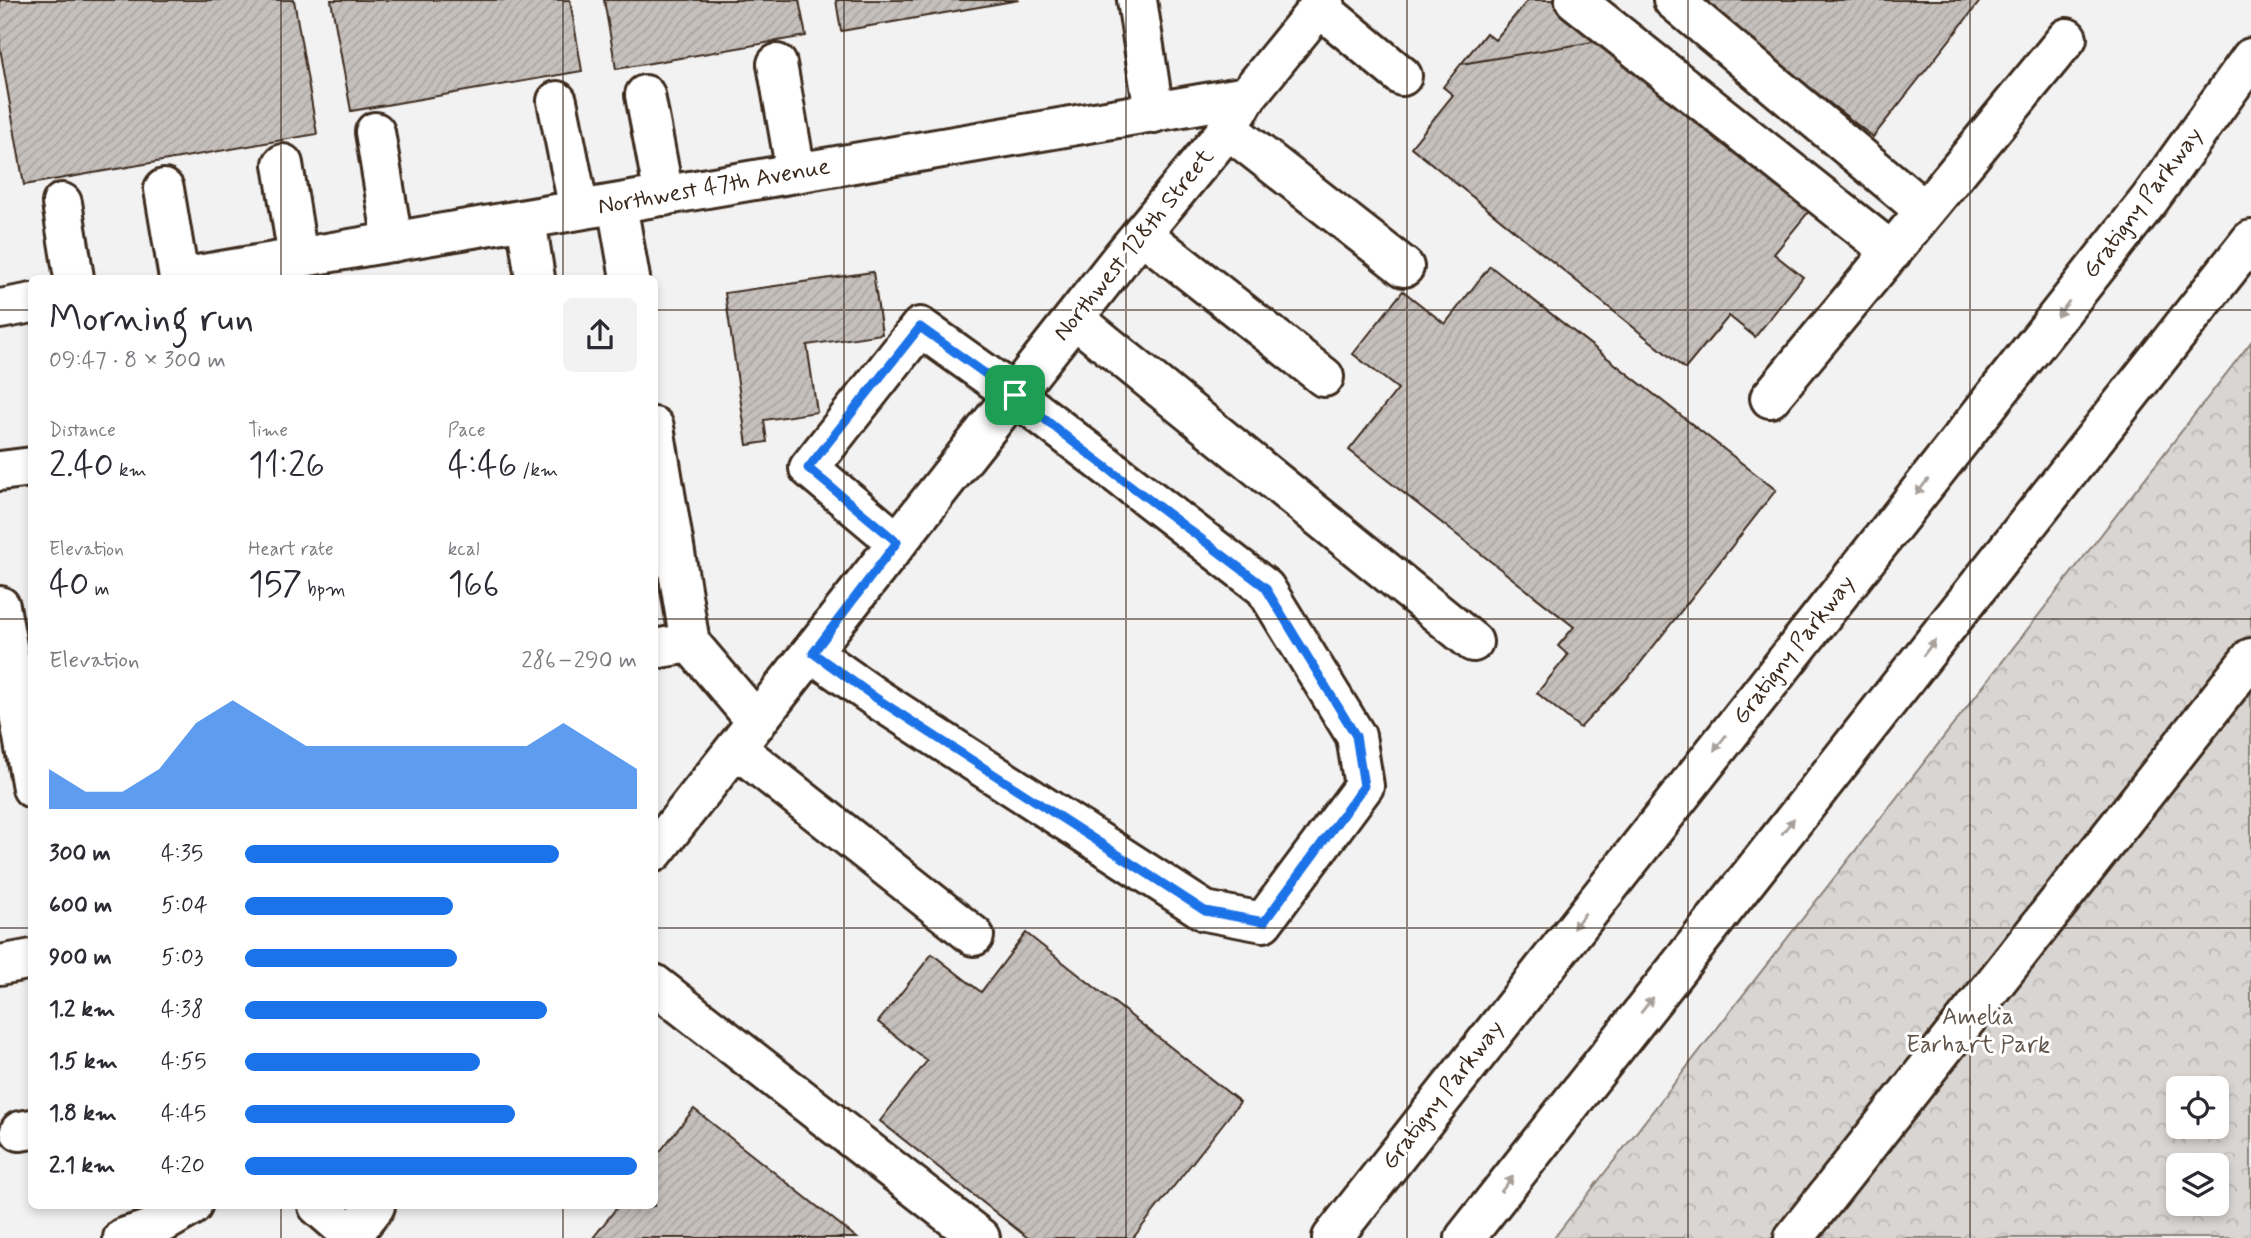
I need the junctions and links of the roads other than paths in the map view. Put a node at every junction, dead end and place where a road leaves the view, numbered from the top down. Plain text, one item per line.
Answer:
1 (1137, 0) edge
2 (1575, 0) edge
3 (1673, 0) edge
4 (1322, 4) edge
5 (2067, 38) dead end
6 (2251, 58) edge
7 (777, 64) dead end
8 (1402, 76) dead end
9 (645, 95) dead end
10 (1247, 96) junction
11 (557, 101) dead end
12 (1154, 113) junction
13 (1228, 129) junction
14 (375, 132) dead end
15 (283, 164) dead end
16 (796, 173) junction
17 (164, 189) dead end
18 (664, 196) junction
19 (62, 203) dead end
20 (617, 204) junction
21 (579, 210) junction
22 (1925, 211) junction
23 (526, 219) junction
24 (1142, 233) junction
25 (2251, 240) edge
26 (394, 242) junction
27 (1892, 252) junction
28 (298, 258) junction
29 (1404, 267) dead end
30 (74, 275) edge
31 (178, 275) edge
32 (197, 275) edge
33 (535, 275) edge
34 (629, 275) edge
35 (28, 304) edge
36 (0, 309) edge
37 (1074, 318) junction
38 (1324, 377) dead end
39 (1015, 395) junction
40 (1770, 398) dead end
41 (28, 468) edge
42 (0, 471) edge
43 (658, 476) edge
44 (897, 542) junction
45 (0, 606) edge
46 (1473, 642) dead end
47 (672, 646) edge
48 (813, 653) junction
49 (2251, 658) edge
50 (746, 735) junction
51 (28, 765) edge
52 (658, 847) edge
53 (974, 936) dead end
54 (28, 961) edge
55 (0, 965) edge
56 (658, 987) edge
57 (187, 1209) edge
58 (321, 1209) edge
59 (373, 1209) edge
60 (352, 1237) edge
61 (123, 1238) edge
62 (980, 1238) edge
63 (1332, 1238) edge
64 (1465, 1238) edge
65 (1794, 1238) edge

1 - 12 main road
2 - 27 main road
3 - 22 main road
4 - 8 main road
4 - 10 main road, Northwest 128th Street
5 - 22 main road
6 -> 63 main road, Gratigny Parkway
7 - 16 main road
9 - 18 main road
10 - 12 main road, Northwest 47th Avenue
10 - 13 main road, Northwest 128th Street
11 - 21 main road
12 - 16 main road, Northwest 47th Avenue
13 - 24 main road, Northwest 128th Street
13 - 29 main road
14 - 26 main road
15 - 28 main road
16 - 18 main road, Northwest 47th Avenue
17 - 31 main road
18 - 20 main road, Northwest 47th Avenue
19 - 30 main road
20 - 21 main road, Northwest 47th Avenue
20 - 34 main road
21 - 23 main road, Northwest 47th Avenue
22 - 27 main road
23 - 26 main road, Northwest 47th Avenue
23 - 33 main road
24 - 37 main road, Northwest 128th Street
24 - 38 main road
64 -> 25 main road
26 - 28 main road, Northwest 47th Avenue
27 - 40 main road
28 - 32 main road, Northwest 47th Avenue
35 - 36 main road
37 - 39 main road, Northwest 128th Street
37 - 46 main road
39 - 44 main road, Northwest 128th Street
39 - 44 main road
39 - 48 main road
41 - 42 main road
43 - 47 main road
44 - 48 main road, Northwest 128th Street
45 - 51 main road
47 - 50 main road
48 - 50 main road, Northwest 128th Street
49 - 65 main road
50 - 52 main road, Northwest 128th Street
50 - 53 main road
54 - 55 main road
56 - 62 main road
57 - 61 main road
58 - 60 main road
59 - 60 main road

